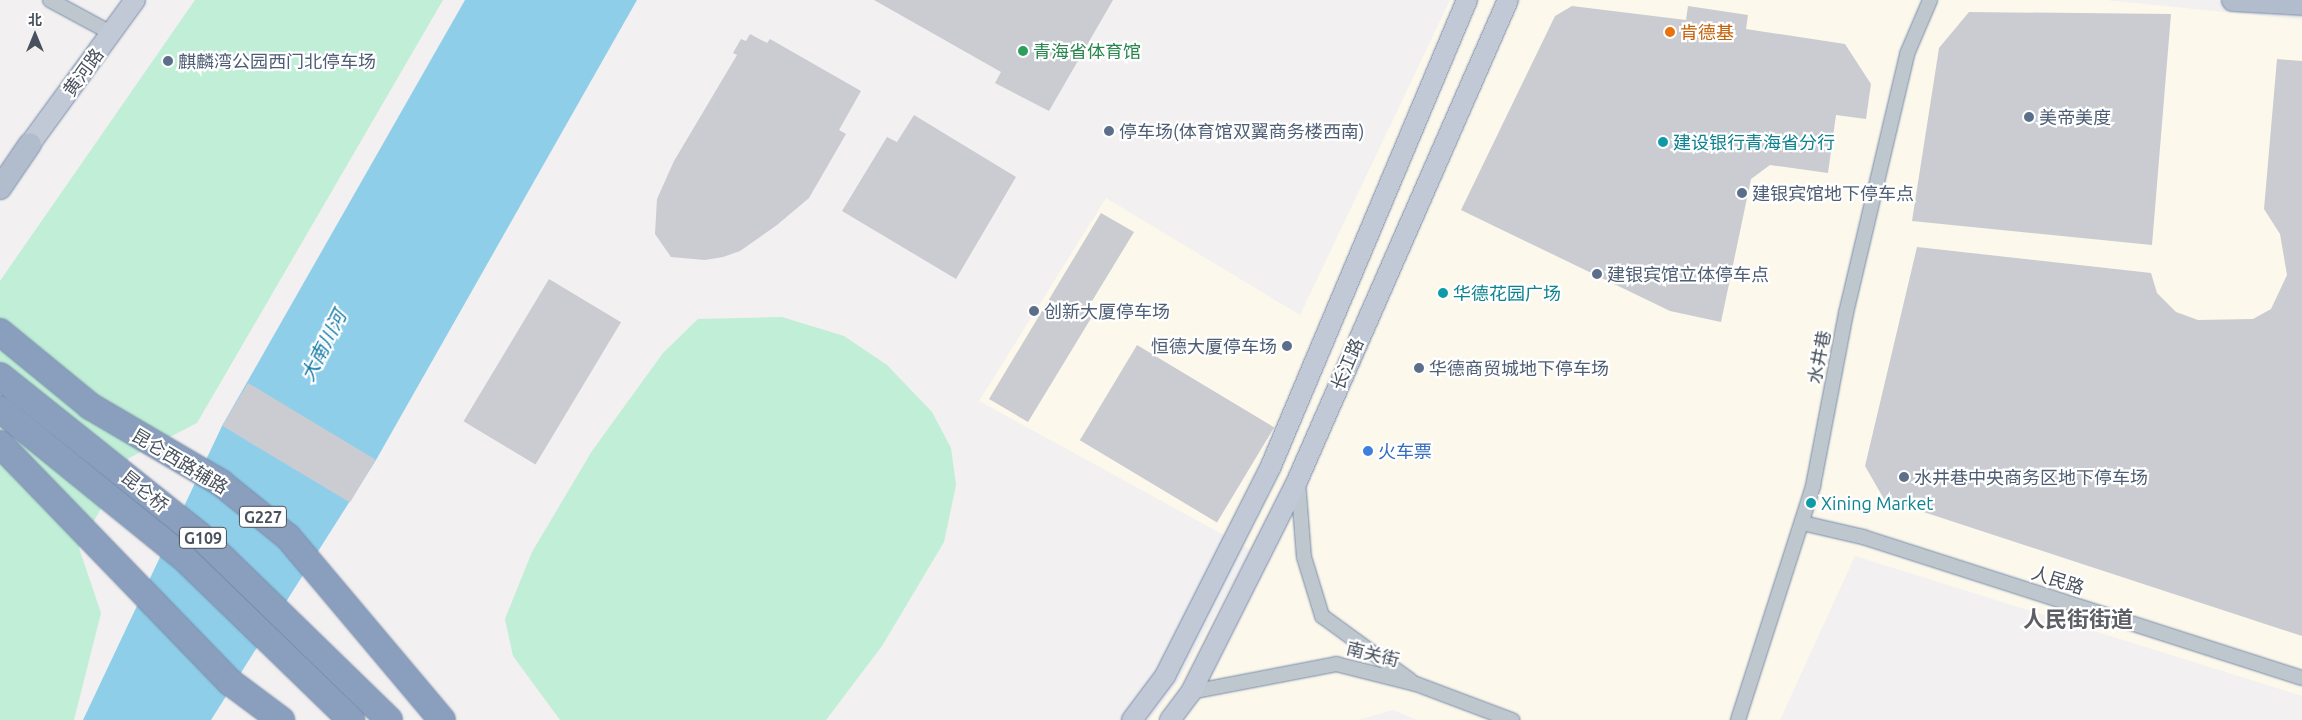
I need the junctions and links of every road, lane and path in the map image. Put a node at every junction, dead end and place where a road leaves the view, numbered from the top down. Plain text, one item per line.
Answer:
1 (50, 0) edge
2 (135, 0) edge
3 (1467, 0) edge
4 (1508, 0) edge
5 (1930, 0) edge
6 (2233, 0) edge
7 (2302, 4) edge
8 (110, 33) junction
9 (30, 144) junction
10 (0, 169) edge
11 (0, 188) edge
12 (0, 332) edge
13 (0, 376) edge
14 (0, 409) edge
15 (0, 444) edge
16 (1298, 479) junction
17 (1802, 523) junction
18 (2302, 678) edge
19 (1416, 684) junction
20 (1190, 692) junction
21 (281, 720) edge
22 (351, 720) edge
23 (389, 720) edge
24 (442, 720) edge
25 (1132, 720) edge
26 (1170, 720) edge
27 (1512, 720) edge
28 (1738, 720) edge

1 - 8 street
2 - 8 main road, 黄河路
3 - 25 main road, 长江路
4 - 16 main road, 长江路
5 - 17 street, 水井巷
6 - 7 main road
8 - 9 main road, 黄河路
9 - 10 main road
9 - 11 main road
12 - 24 highway, 昆仑西路辅路 / G227
13 - 23 highway, 昆仑桥 / G109
14 - 22 highway, 昆仑桥 / G109
15 - 21 highway
16 - 19 street
16 - 20 main road, 长江路
17 - 18 street, 人民路
17 - 28 street, 水井巷
19 - 20 street, 南关街
19 - 27 street, 南关街
20 - 26 main road, 长江路

